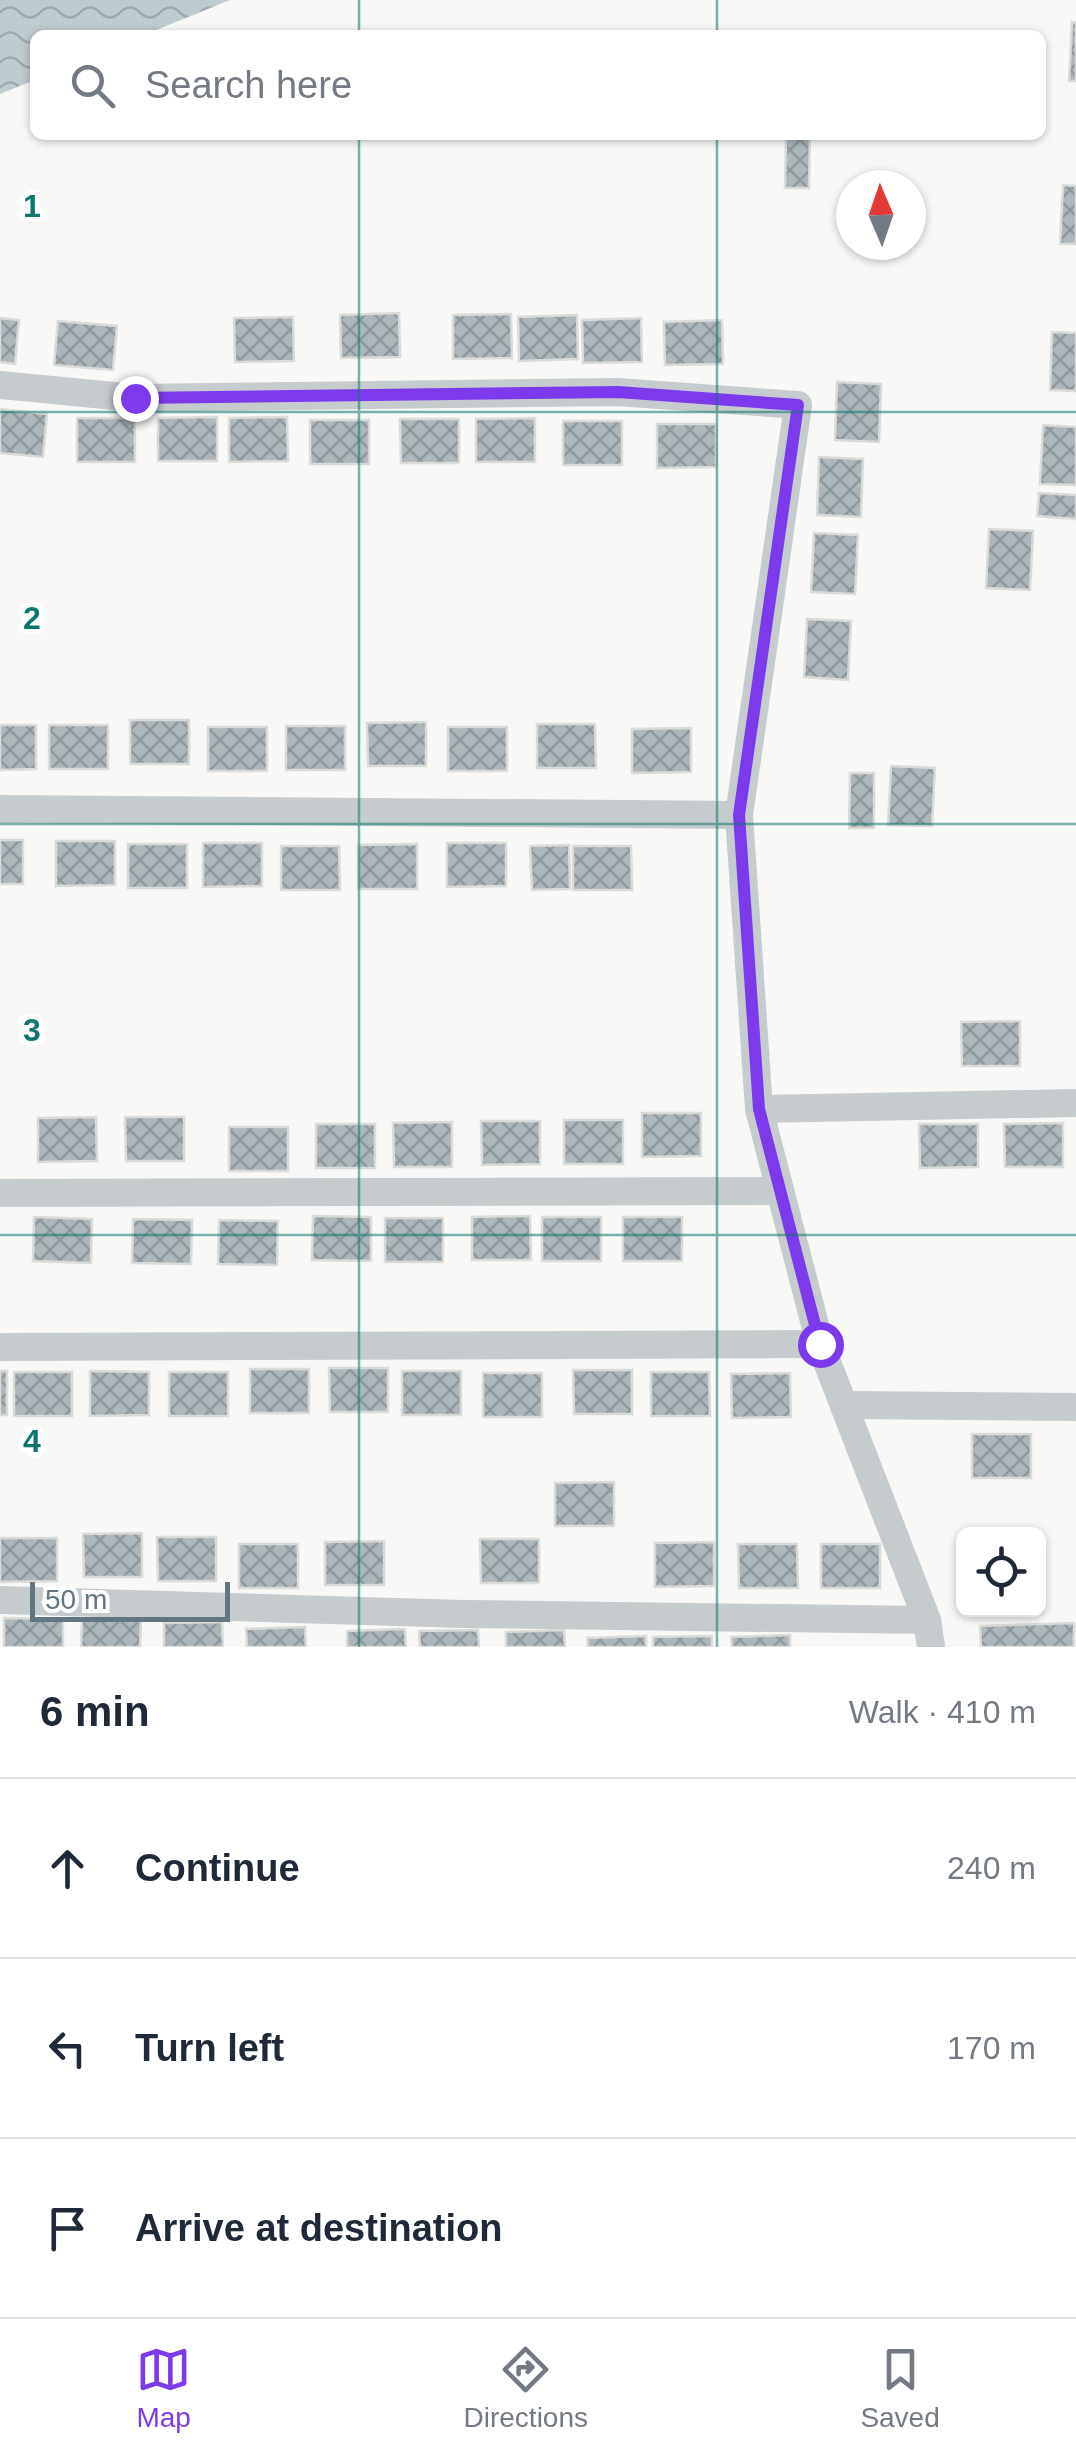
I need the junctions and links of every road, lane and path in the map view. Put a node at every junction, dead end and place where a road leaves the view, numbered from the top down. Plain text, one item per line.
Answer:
1 (0, 385) edge
2 (0, 809) edge
3 (739, 815) junction
4 (1076, 1103) edge
5 (759, 1109) junction
6 (780, 1191) junction
7 (0, 1193) edge
8 (820, 1344) junction
9 (0, 1347) edge
10 (846, 1405) junction
11 (1076, 1406) edge
12 (0, 1600) edge
13 (929, 1633) edge

1 - 3 street
2 - 3 street
3 - 5 street
4 - 5 street
5 - 6 street
6 - 7 street
6 - 8 street
8 - 9 street
8 - 10 street
10 - 11 street
10 - 13 street
12 - 13 street

